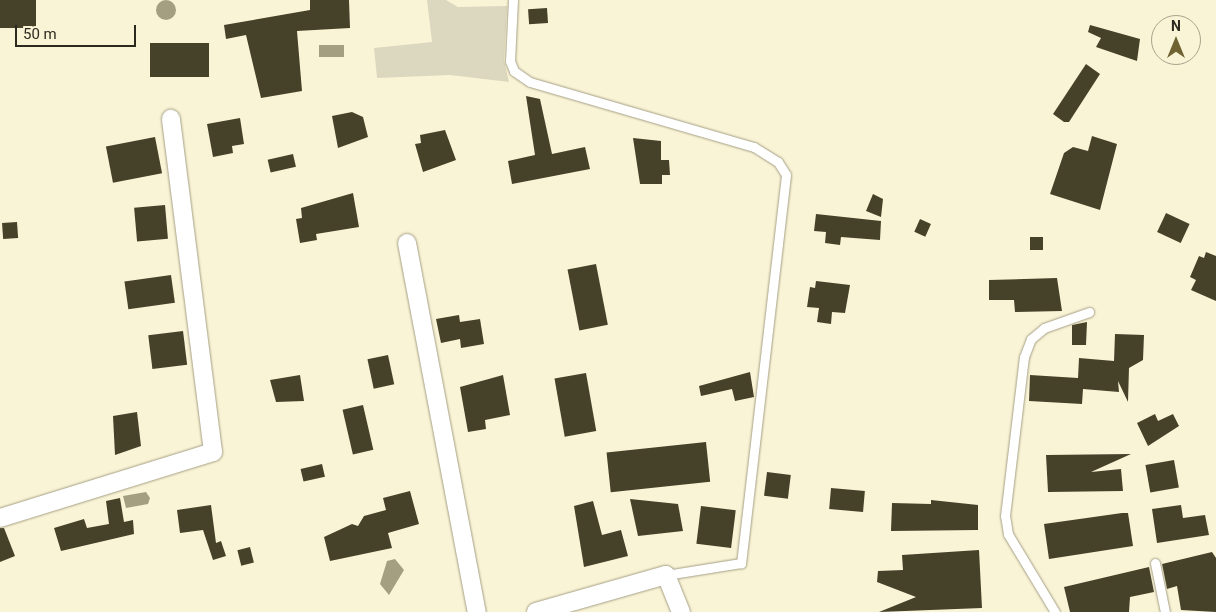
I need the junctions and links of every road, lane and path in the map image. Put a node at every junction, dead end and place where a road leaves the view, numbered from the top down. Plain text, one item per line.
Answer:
1 (513, 0) edge
2 (171, 119) dead end
3 (407, 243) dead end
4 (1089, 312) dead end
5 (0, 518) edge
6 (1155, 563) dead end
7 (666, 575) junction
8 (477, 612) edge
9 (536, 612) edge
10 (681, 612) edge
11 (1055, 612) edge
12 (1165, 612) edge

1 - 7 lane
2 - 5 street
3 - 8 street
4 - 11 lane
6 - 12 lane
7 - 9 street
7 - 10 street

